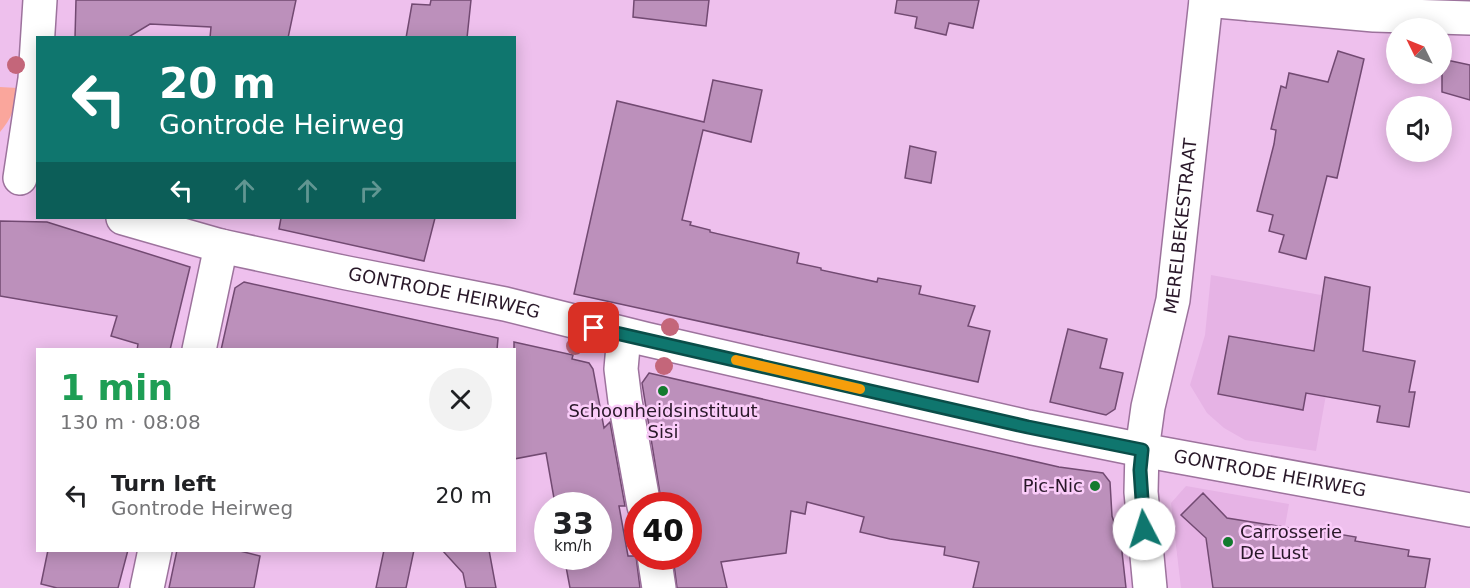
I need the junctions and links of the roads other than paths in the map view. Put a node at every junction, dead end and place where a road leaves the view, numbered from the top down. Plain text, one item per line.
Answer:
1 (40, 0) edge
2 (1206, 0) edge
3 (1250, 2) edge
4 (1470, 18) edge
5 (38, 36) edge
6 (36, 63) edge
7 (19, 180) edge
8 (126, 219) edge
9 (221, 246) junction
10 (624, 335) junction
11 (199, 348) edge
12 (1142, 450) junction
13 (642, 492) edge
14 (1470, 510) edge
15 (155, 552) edge
16 (656, 570) edge
17 (147, 588) edge
18 (659, 588) edge
19 (1150, 588) edge

1 - 5 street
2 - 3 street
2 - 12 street, MERELBEKESTRAAT
3 - 4 street
6 - 7 street
8 - 9 street, GONTRODE HEIRWEG
9 - 10 street, GONTRODE HEIRWEG
9 - 11 street
10 - 12 street, GONTRODE HEIRWEG
10 - 13 street
12 - 14 street, GONTRODE HEIRWEG
12 - 19 street, MERELBEKESTRAAT
15 - 17 street
16 - 18 street

